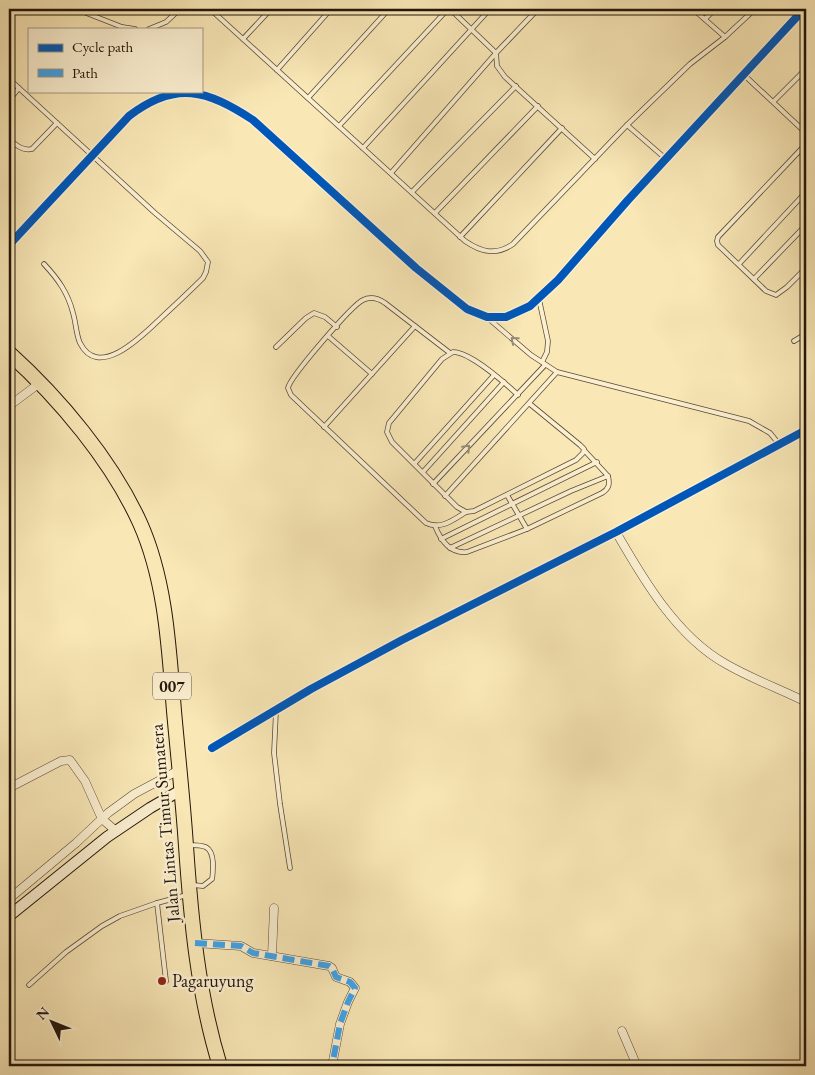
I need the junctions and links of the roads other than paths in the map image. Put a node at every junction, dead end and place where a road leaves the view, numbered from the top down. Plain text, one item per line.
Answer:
1 (76, 9) edge
2 (180, 9) edge
3 (210, 9) edge
4 (270, 9) edge
5 (331, 9) edge
6 (389, 9) edge
7 (449, 9) edge
8 (490, 9) edge
9 (538, 9) edge
10 (693, 9) edge
11 (715, 9) edge
12 (755, 9) edge
13 (804, 9) edge
14 (705, 19) junction
15 (128, 28) edge
16 (151, 28) edge
17 (471, 29) junction
18 (725, 37) junction
19 (243, 39) junction
20 (496, 53) junction
21 (806, 69) edge
22 (277, 70) junction
23 (743, 74) junction
24 (9, 79) edge
25 (516, 86) junction
26 (19, 88) junction
27 (308, 98) junction
28 (9, 100) edge
29 (774, 101) junction
30 (538, 106) junction
31 (57, 123) junction
32 (339, 126) junction
33 (627, 126) junction
34 (562, 128) junction
35 (806, 133) edge
36 (9, 139) edge
37 (806, 144) edge
38 (363, 148) junction
39 (92, 156) junction
40 (595, 159) junction
41 (666, 159) junction
42 (391, 173) junction
43 (412, 192) junction
44 (806, 192) edge
45 (435, 213) junction
46 (806, 226) edge
47 (460, 237) junction
48 (9, 245) edge
49 (44, 264) dead end
50 (739, 264) junction
51 (806, 268) edge
52 (754, 278) junction
53 (539, 299) junction
54 (487, 317) junction
55 (415, 326) junction
56 (337, 327) junction
57 (806, 334) edge
58 (328, 336) junction
59 (794, 340) dead end
60 (276, 347) dead end
61 (9, 353) edge
62 (450, 353) junction
63 (544, 364) junction
64 (557, 372) junction
65 (372, 374) junction
66 (494, 375) junction
67 (41, 382) junction
68 (504, 382) junction
69 (518, 395) junction
70 (530, 404) junction
71 (9, 406) edge
72 (324, 426) junction
73 (806, 430) edge
74 (780, 446) junction
75 (584, 450) junction
76 (597, 462) junction
77 (415, 463) junction
78 (423, 472) junction
79 (608, 476) junction
80 (433, 484) junction
81 (507, 495) junction
82 (445, 496) junction
83 (513, 504) junction
84 (466, 512) junction
85 (519, 516) junction
86 (435, 526) junction
87 (527, 528) junction
88 (616, 532) junction
89 (441, 539) junction
90 (450, 548) junction
91 (806, 702) edge
92 (276, 711) junction
93 (212, 748) dead end
94 (179, 770) junction
95 (9, 788) edge
96 (181, 790) junction
97 (102, 819) junction
98 (116, 831) junction
99 (186, 845) junction
100 (290, 868) dead end
101 (189, 890) junction
102 (9, 899) edge
103 (157, 903) junction
104 (274, 908) dead end
105 (9, 916) edge
106 (196, 943) junction
107 (272, 956) junction
108 (166, 981) dead end
109 (29, 985) dead end
110 (622, 1031) dead end
111 (220, 1066) edge
112 (332, 1066) edge
113 (635, 1066) edge

1 - 15 lane
2 - 16 lane
3 - 19 lane
4 - 19 lane
5 - 22 lane
6 - 27 lane
7 - 17 lane
7 - 32 lane
8 - 17 lane
9 - 20 lane
10 - 14 lane
11 - 14 lane
12 - 18 lane
13 - 23 street
14 - 18 lane
17 - 20 lane
17 - 38 lane
18 - 33 lane
19 - 22 lane
20 - 25 lane
20 - 42 lane
21 - 29 lane
22 - 27 lane
23 - 29 lane
23 - 41 street
24 - 26 lane
25 - 30 lane
25 - 43 lane
26 - 28 lane
26 - 31 lane
27 - 32 lane
29 - 35 lane
30 - 34 lane
30 - 45 lane
31 - 36 lane
31 - 39 lane
32 - 38 lane
33 - 40 lane
33 - 41 lane
34 - 40 lane
34 - 47 lane
37 - 50 lane
38 - 42 lane
39 - 48 street
39 - 49 lane
39 - 54 street
40 - 47 lane
41 - 53 street
42 - 43 lane
43 - 45 lane
44 - 50 lane
45 - 47 lane
46 - 52 lane
50 - 52 lane
51 - 52 lane
53 - 54 street
53 - 63 lane
63 -> 54 lane
55 - 56 lane
55 - 62 lane
55 - 65 lane
56 - 58 lane
56 - 60 lane
57 - 59 lane
58 - 65 lane
58 - 72 lane
61 - 67 highway, Jalan Lintas Timur Sumatera / 007
62 - 66 lane
62 - 77 lane
63 - 64 lane
63 - 69 lane
64 - 70 lane
64 - 74 lane
65 - 72 lane
66 - 68 lane
66 - 77 lane
67 - 71 street
67 - 94 highway, Jalan Lintas Timur Sumatera / 007
68 - 69 lane
68 - 78 lane
80 -> 69 lane
70 - 75 lane
70 - 82 lane
72 - 86 lane
73 - 74 street
74 - 88 street
75 - 76 lane
75 - 81 lane
76 - 79 lane
76 - 83 lane
77 - 78 lane
78 - 80 lane
79 - 85 lane
79 - 87 lane
80 - 82 lane
81 - 83 lane
81 - 84 lane
82 - 84 lane
83 - 85 lane
83 - 89 lane
84 - 86 lane
85 - 87 lane
85 - 90 lane
86 - 89 lane
87 - 90 lane
88 - 91 street
88 - 92 street
89 - 90 lane
92 - 93 street
92 - 100 lane
94 - 96 highway, Jalan Lintas Timur Sumatera / 007
94 - 97 street
95 - 97 street
96 - 98 street
96 - 99 highway, Jalan Lintas Timur Sumatera / 007
97 - 98 street
97 - 102 street
98 - 105 street
99 - 101 highway, Jalan Lintas Timur Sumatera / 007
99 - 101 lane
101 - 103 lane
101 - 106 highway, Jalan Lintas Timur Sumatera / 007
103 - 108 lane
103 - 109 lane
104 - 107 street
106 - 107 street
106 - 111 highway, Jalan Lintas Timur Sumatera / 007
107 - 112 street
110 - 113 street

